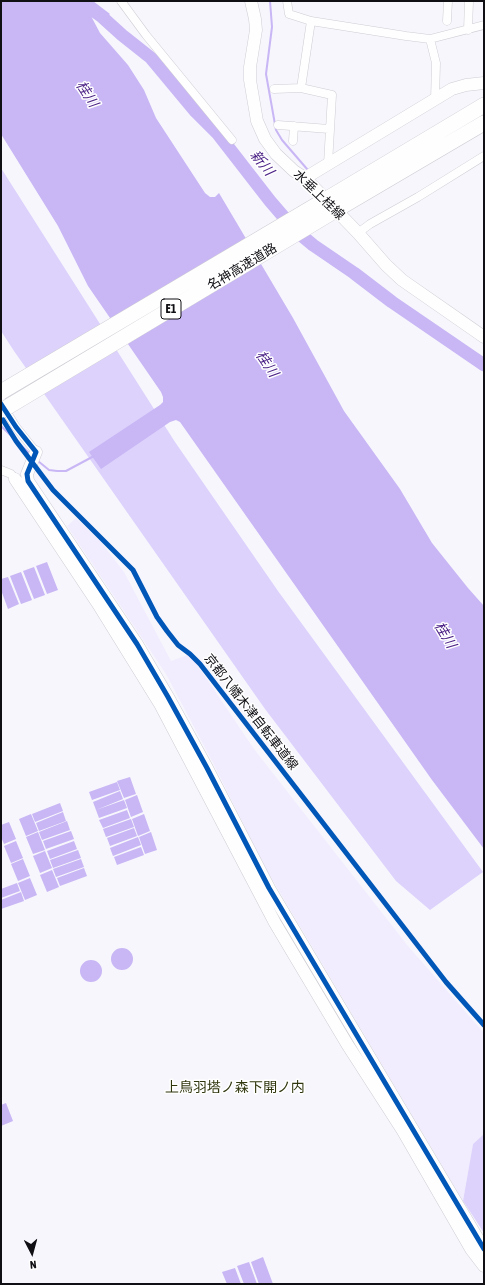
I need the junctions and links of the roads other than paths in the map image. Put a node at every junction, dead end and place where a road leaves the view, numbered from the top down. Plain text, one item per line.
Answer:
1 (121, 1) edge
2 (251, 1) edge
3 (287, 1) edge
4 (448, 1) edge
5 (469, 1) edge
6 (311, 21) junction
7 (447, 21) dead end
8 (484, 25) edge
9 (468, 30) junction
10 (430, 39) junction
11 (484, 83) edge
12 (301, 88) junction
13 (274, 89) dead end
14 (435, 100) junction
15 (484, 105) edge
16 (278, 125) dead end
17 (294, 126) junction
18 (479, 126) edge
19 (329, 129) junction
20 (232, 140) dead end
21 (293, 141) dead end
22 (484, 156) edge
23 (328, 164) junction
24 (305, 178) junction
25 (358, 233) junction
26 (484, 337) edge
27 (1, 392) edge
28 (1, 404) edge
29 (1, 411) edge
30 (36, 452) joint
31 (1, 470) edge
32 (15, 478) joint
33 (202, 771) junction
34 (484, 1249) edge
35 (484, 1266) edge

1 - 20 street
2 - 24 street, 水垂上桂線
3 - 6 street
4 - 7 street
5 - 9 street
6 - 10 street
6 - 12 street
8 - 9 street
9 - 10 street
10 - 14 street
11 - 14 street
12 - 13 street
12 - 19 street
14 - 23 street
15 - 27 highway, 名神高速道路 / E1, bridge
16 - 17 street
17 - 19 street
17 - 21 street
18 - 29 highway, 名神高速道路 / E1, bridge
19 - 23 street
22 - 25 street
23 - 24 street
24 - 25 street, 水垂上桂線
25 - 26 street, 水垂上桂線
28 - 30 street
30 - 33 street
31 - 32 street
32 - 33 street
33 - 34 street
33 - 35 street

